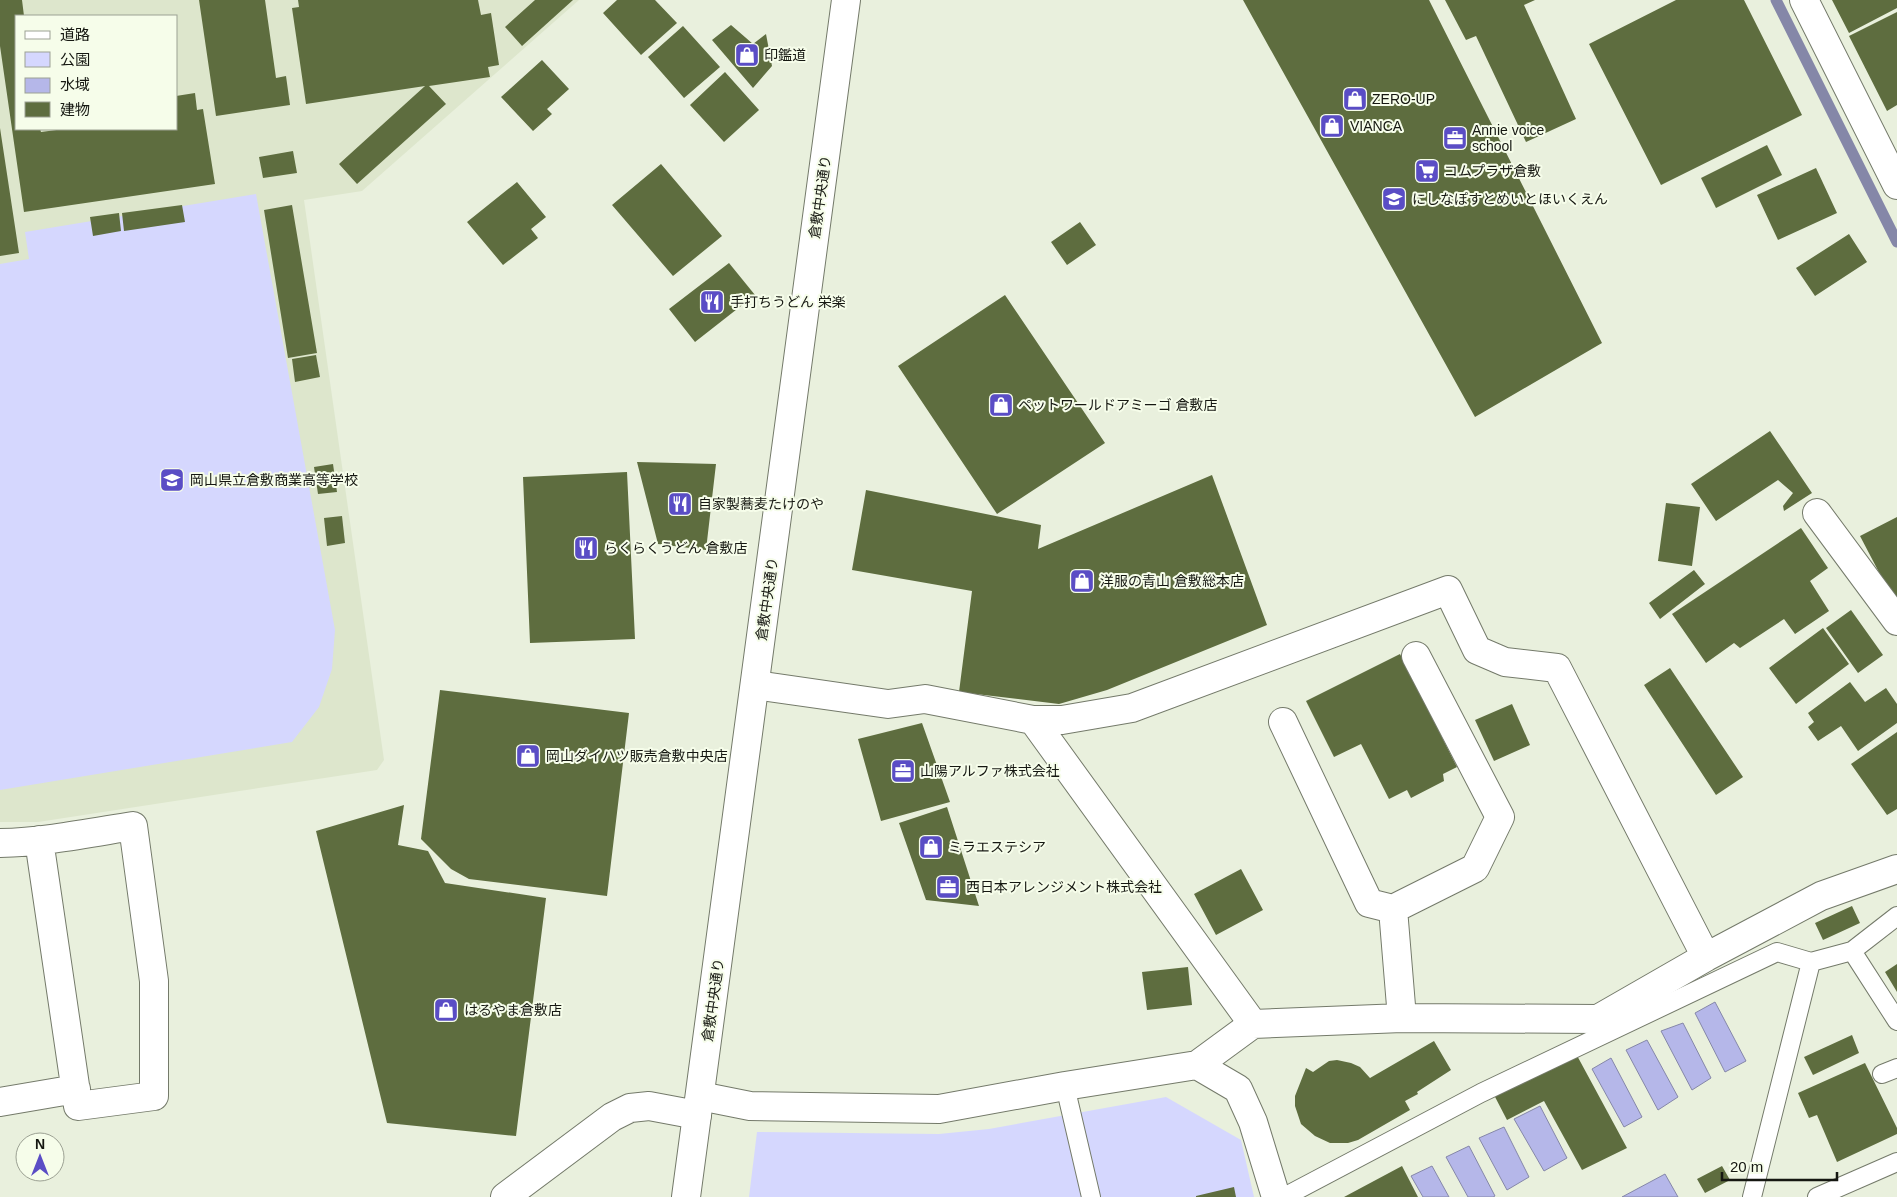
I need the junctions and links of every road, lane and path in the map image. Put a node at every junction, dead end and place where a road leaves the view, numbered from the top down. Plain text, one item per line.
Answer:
1 (846, 0) edge
2 (1804, 0) edge
3 (1897, 185) edge
4 (1817, 513) dead end
5 (1897, 621) edge
6 (1416, 656) dead end
7 (755, 685) junction
8 (1033, 720) junction
9 (1283, 722) dead end
10 (39, 840) junction
11 (0, 843) edge
12 (1897, 869) edge
13 (1393, 909) junction
14 (1897, 916) edge
15 (1852, 951) junction
16 (1706, 957) junction
17 (1811, 962) junction
18 (1402, 1018) junction
19 (1897, 1021) edge
20 (1253, 1024) junction
21 (1197, 1065) junction
22 (1065, 1086) junction
23 (76, 1089) junction
24 (0, 1102) edge
25 (698, 1105) junction
26 (1897, 1162) edge
27 (505, 1197) edge
28 (686, 1197) edge
29 (1091, 1197) edge
30 (1276, 1197) edge
31 (1284, 1197) edge
32 (1752, 1197) edge
33 (1817, 1197) edge

1 - 7 street, 倉敷中央通り
2 - 3 street
4 - 5 street
6 - 13 street
7 - 8 street
7 - 25 street, 倉敷中央通り
8 - 16 street
8 - 20 street
9 - 13 street
10 - 11 street
10 - 23 street
10 - 23 street
12 - 16 street
13 - 18 street
14 - 15 lane
15 - 17 lane
15 - 19 lane
16 - 18 street
17 - 31 lane
17 - 32 lane
18 - 20 street
20 - 21 street
21 - 22 street
21 - 30 street
22 - 25 street
22 - 29 lane
23 - 24 street
25 - 27 street
25 - 28 street, 倉敷中央通り
26 - 33 lane

